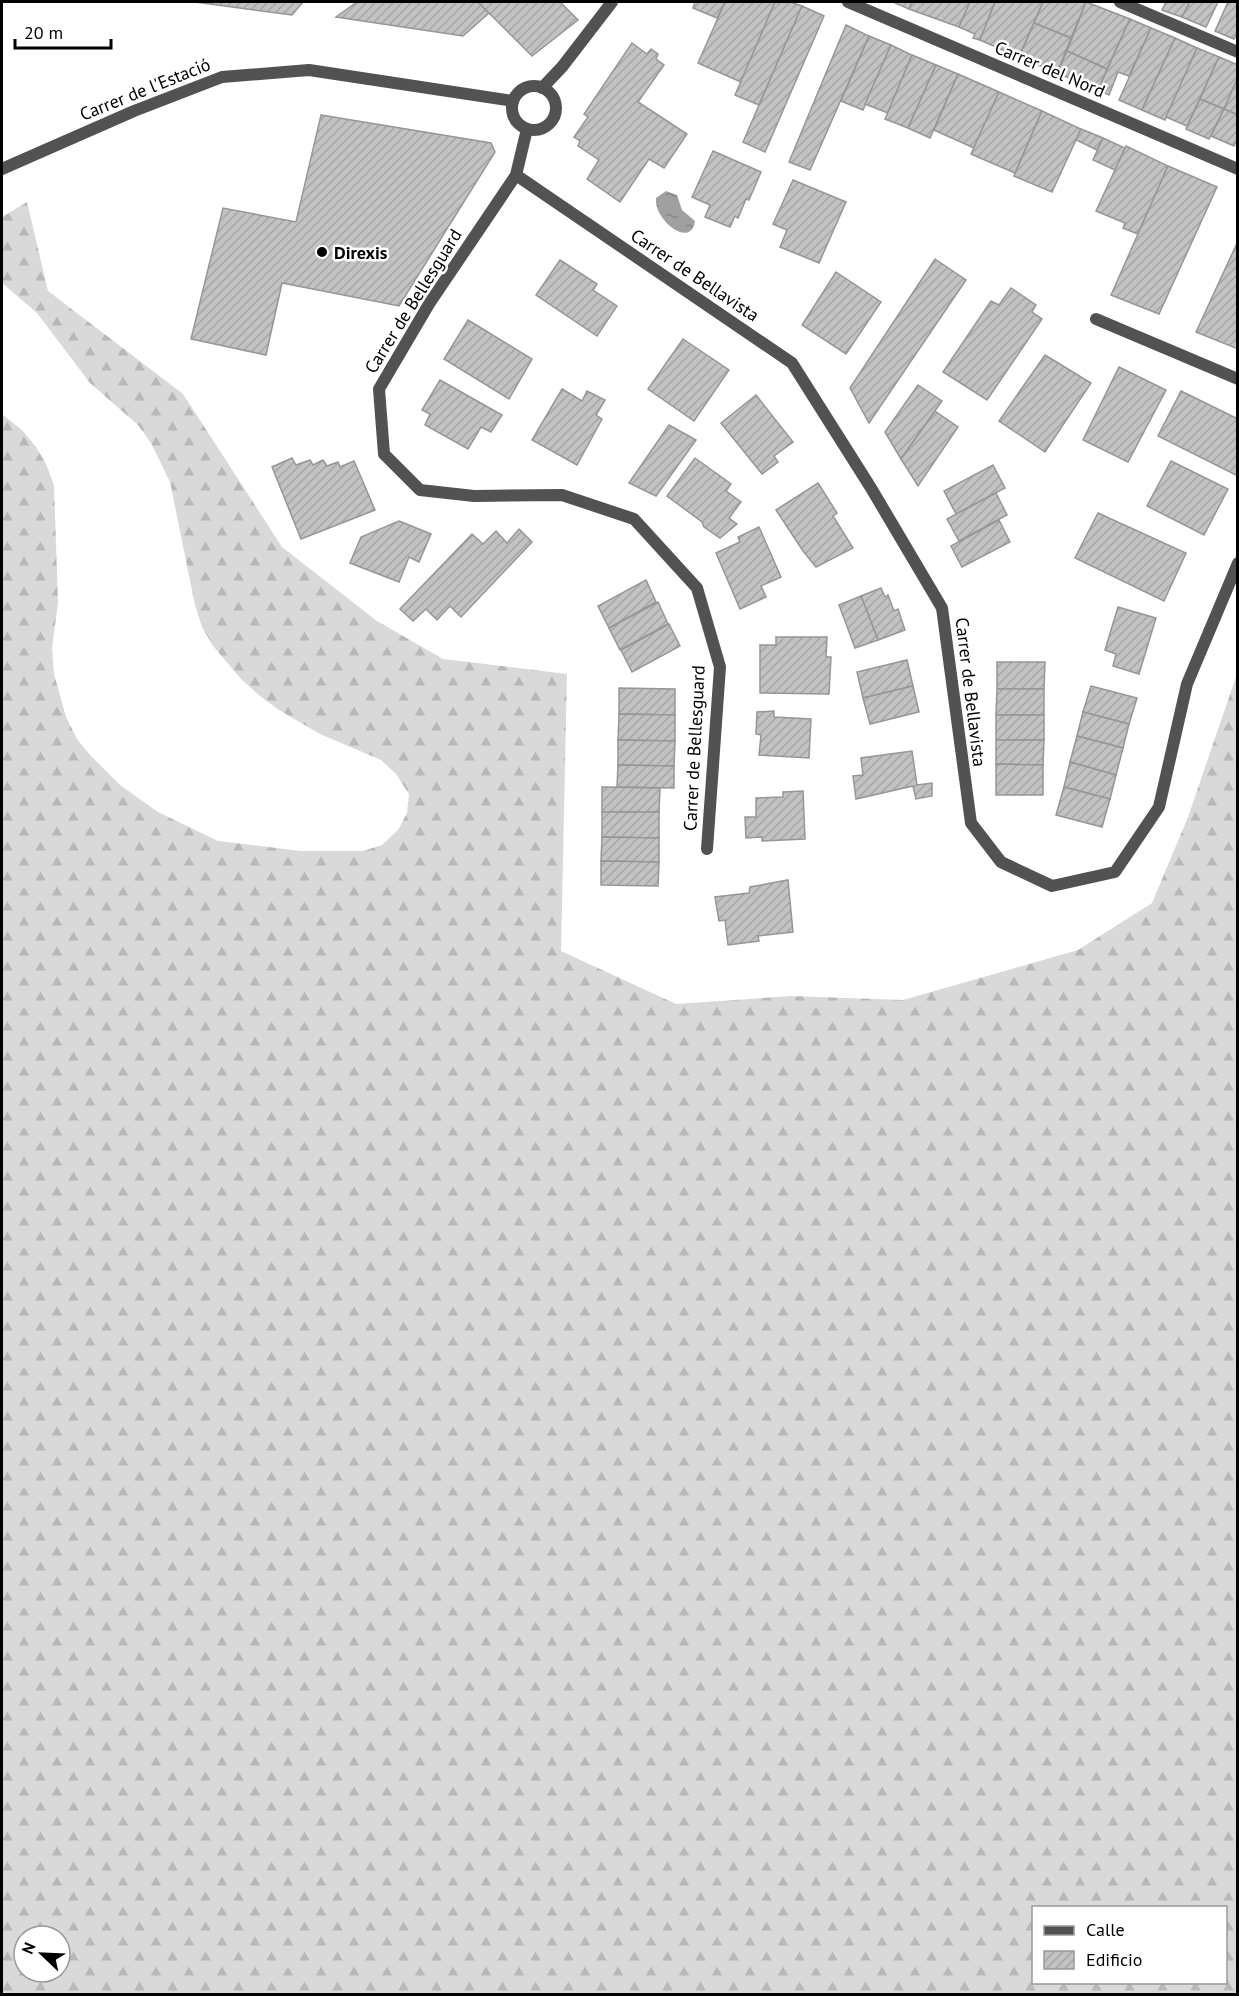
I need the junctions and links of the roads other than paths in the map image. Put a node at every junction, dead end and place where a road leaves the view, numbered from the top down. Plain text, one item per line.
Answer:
1 (612, 2) edge
2 (848, 2) edge
3 (1120, 2) edge
4 (1238, 52) edge
5 (542, 88) junction
6 (513, 101) junction
7 (527, 129) junction
8 (5, 166) edge
9 (1238, 169) edge
10 (516, 175) junction
11 (1096, 319) dead end
12 (1238, 379) edge
13 (1238, 563) edge
14 (707, 849) dead end

1 - 5 street
2 - 9 street, Carrer del Nord
3 - 4 street
5 - 6 street
5 - 7 street
6 - 7 street
6 - 8 street, Carrer de l'Estació
7 - 10 street, Carrer de Bellesguard
10 - 13 street, Carrer de Bellavista
10 - 14 street, Carrer de Bellesguard
11 - 12 street

